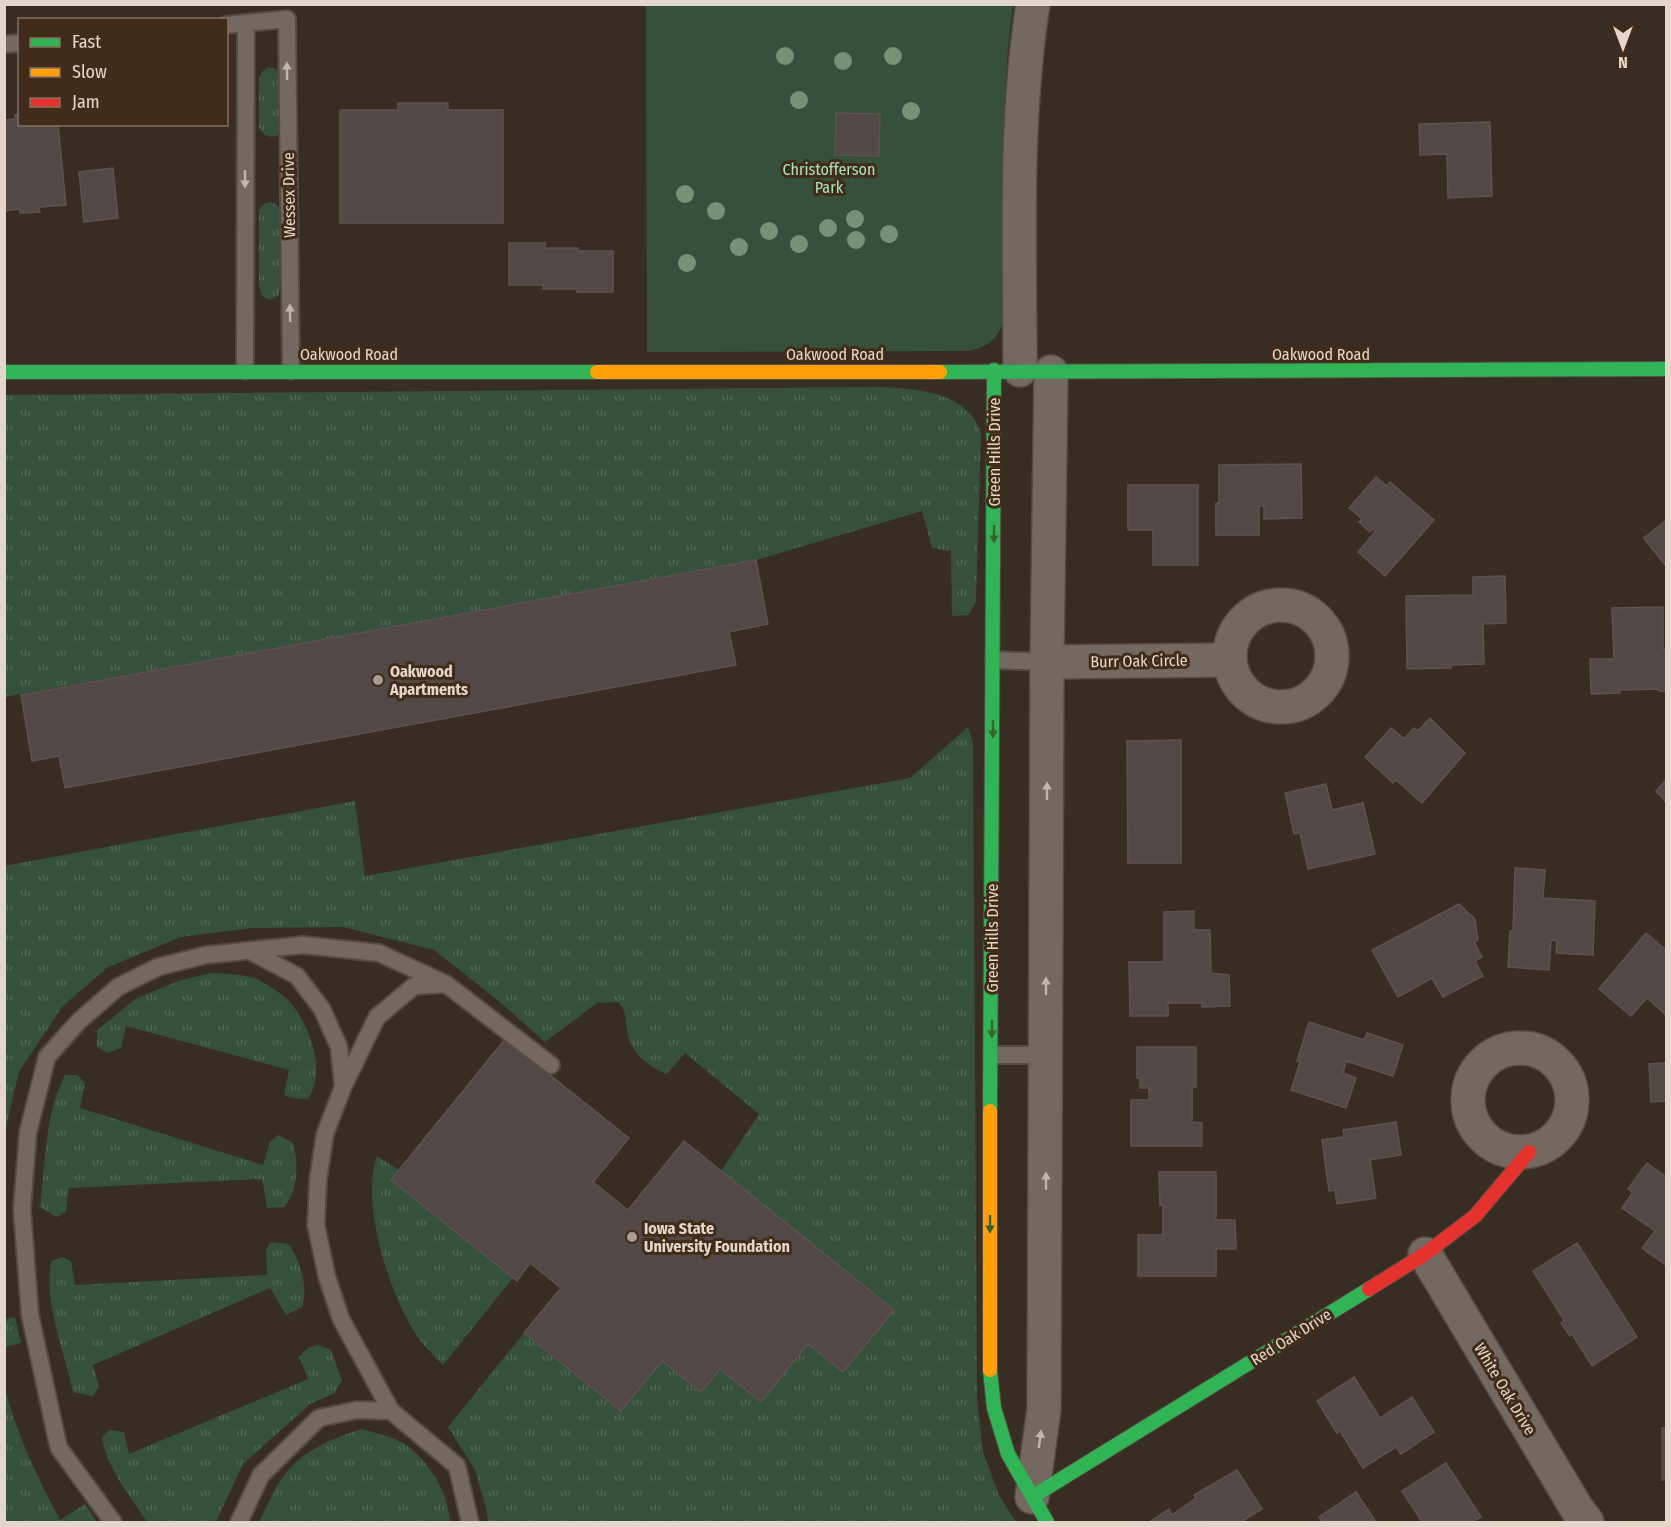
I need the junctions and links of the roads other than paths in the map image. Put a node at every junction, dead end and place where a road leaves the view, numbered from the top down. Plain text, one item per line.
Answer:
1 (1033, 4) edge
2 (267, 13) edge
3 (246, 24) junction
4 (228, 26) edge
5 (1666, 369) edge
6 (245, 371) junction
7 (291, 371) junction
8 (1022, 371) junction
9 (4, 372) edge
10 (994, 660) junction
11 (1230, 660) dead end
12 (1047, 662) junction
13 (249, 950) junction
14 (446, 984) junction
15 (1046, 1054) junction
16 (992, 1055) junction
17 (551, 1065) dead end
18 (343, 1087) junction
19 (1529, 1152) dead end
20 (1425, 1254) junction
21 (390, 1412) junction
22 (1040, 1510) edge
23 (113, 1522) edge
24 (239, 1522) edge
25 (470, 1522) edge
26 (1587, 1522) edge

1 - 8 street, Green Hills Drive
2 - 3 lane
7 -> 2 lane, Wessex Drive
3 - 4 lane
3 -> 6 lane
5 - 8 street, Oakwood Road
6 - 7 street, Oakwood Road
6 - 9 street, Oakwood Road
7 - 8 street, Oakwood Road
8 -> 10 street, Green Hills Drive
8 - 12 street, Green Hills Drive
10 - 12 lane
10 -> 16 street, Green Hills Drive
11 - 12 street, Burr Oak Circle
15 -> 12 street, Green Hills Drive
13 - 14 lane
13 - 18 lane
13 - 23 lane
14 - 17 lane
14 - 18 lane
15 - 16 lane
22 -> 15 street, Green Hills Drive
16 -> 22 street, Green Hills Drive
18 - 21 lane
19 - 20 street, Red Oak Drive
20 - 22 street, Red Oak Drive
20 - 26 street, White Oak Drive
21 - 24 lane
21 - 25 lane

